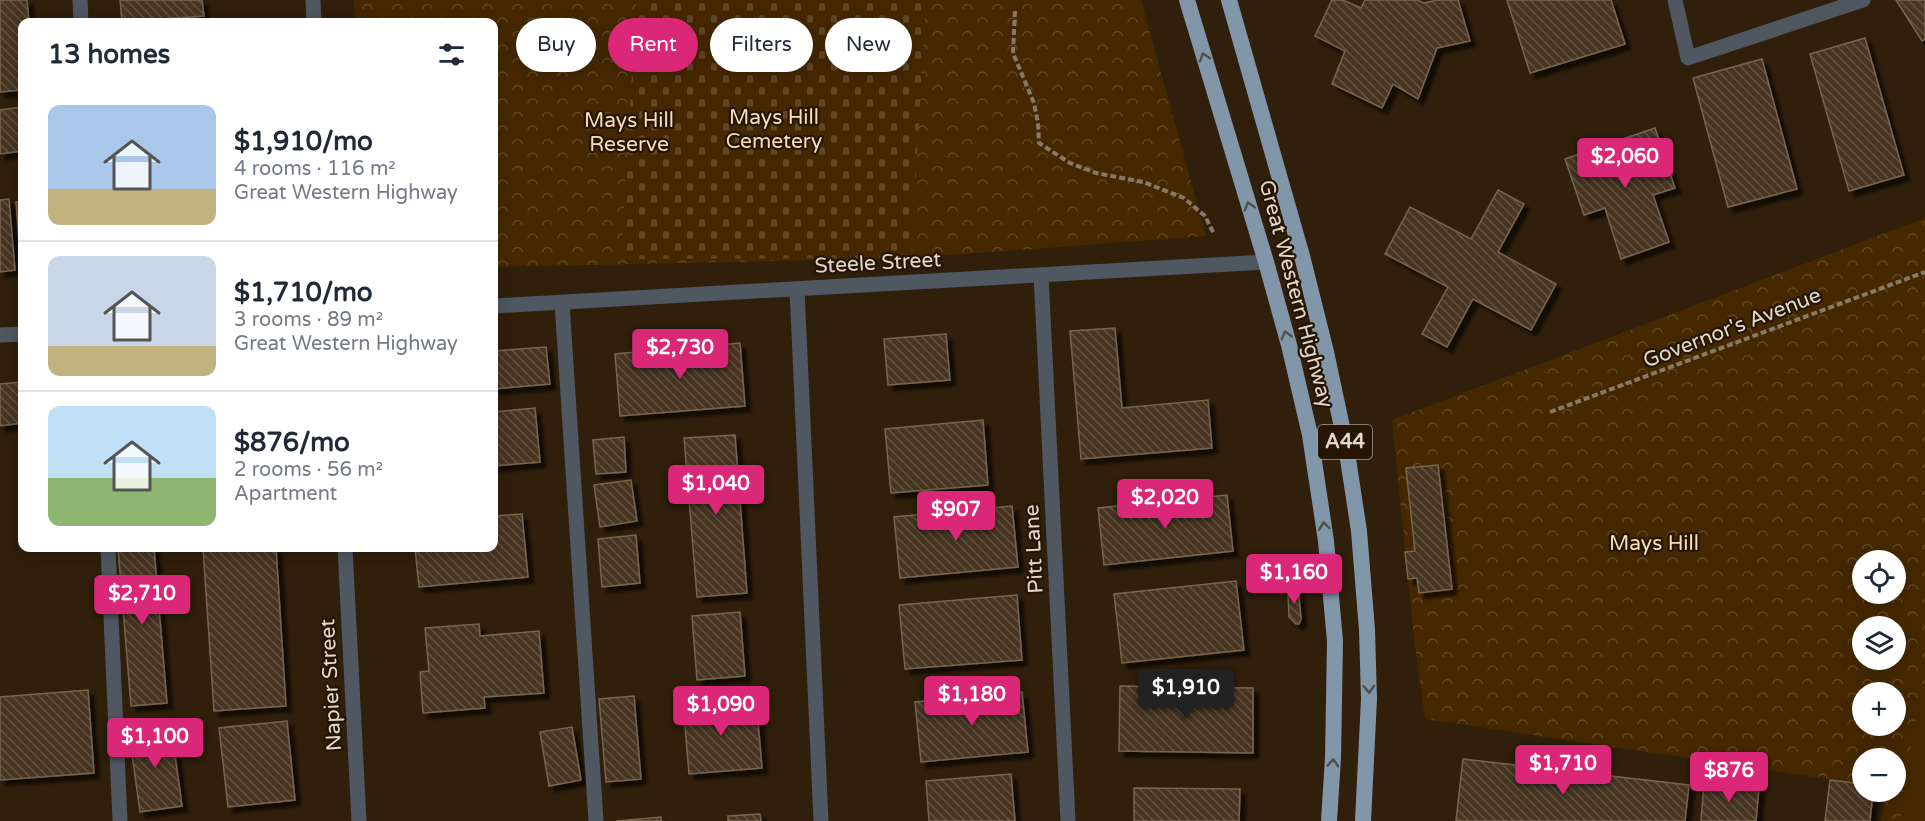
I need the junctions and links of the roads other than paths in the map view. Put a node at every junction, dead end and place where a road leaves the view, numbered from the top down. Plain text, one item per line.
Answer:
1 (80, 0) edge
2 (313, 0) edge
3 (1187, 0) edge
4 (1229, 0) edge
5 (1675, 0) edge
6 (1863, 0) edge
7 (81, 18) edge
8 (314, 18) edge
9 (1266, 262) junction
10 (1041, 275) junction
11 (797, 288) junction
12 (562, 303) junction
13 (498, 306) edge
14 (18, 334) edge
15 (0, 335) edge
16 (108, 552) edge
17 (345, 552) edge
18 (120, 821) edge
19 (359, 821) edge
20 (596, 821) edge
21 (821, 821) edge
22 (1068, 821) edge
23 (1329, 821) edge
24 (1363, 821) edge

1 - 7 street
2 - 8 street
9 -> 3 highway, Great Western Highway / A44
4 -> 24 highway, Great Western Highway / A44
5 - 6 street
9 - 10 street, Steele Street
23 -> 9 highway, Great Western Highway / A44
10 - 11 street, Steele Street
10 - 22 street, Pitt Lane
11 - 12 street, Steele Street
11 - 21 street
12 - 13 street, Steele Street
12 - 20 street
14 - 15 street
16 - 18 street
17 - 19 street, Napier Street

